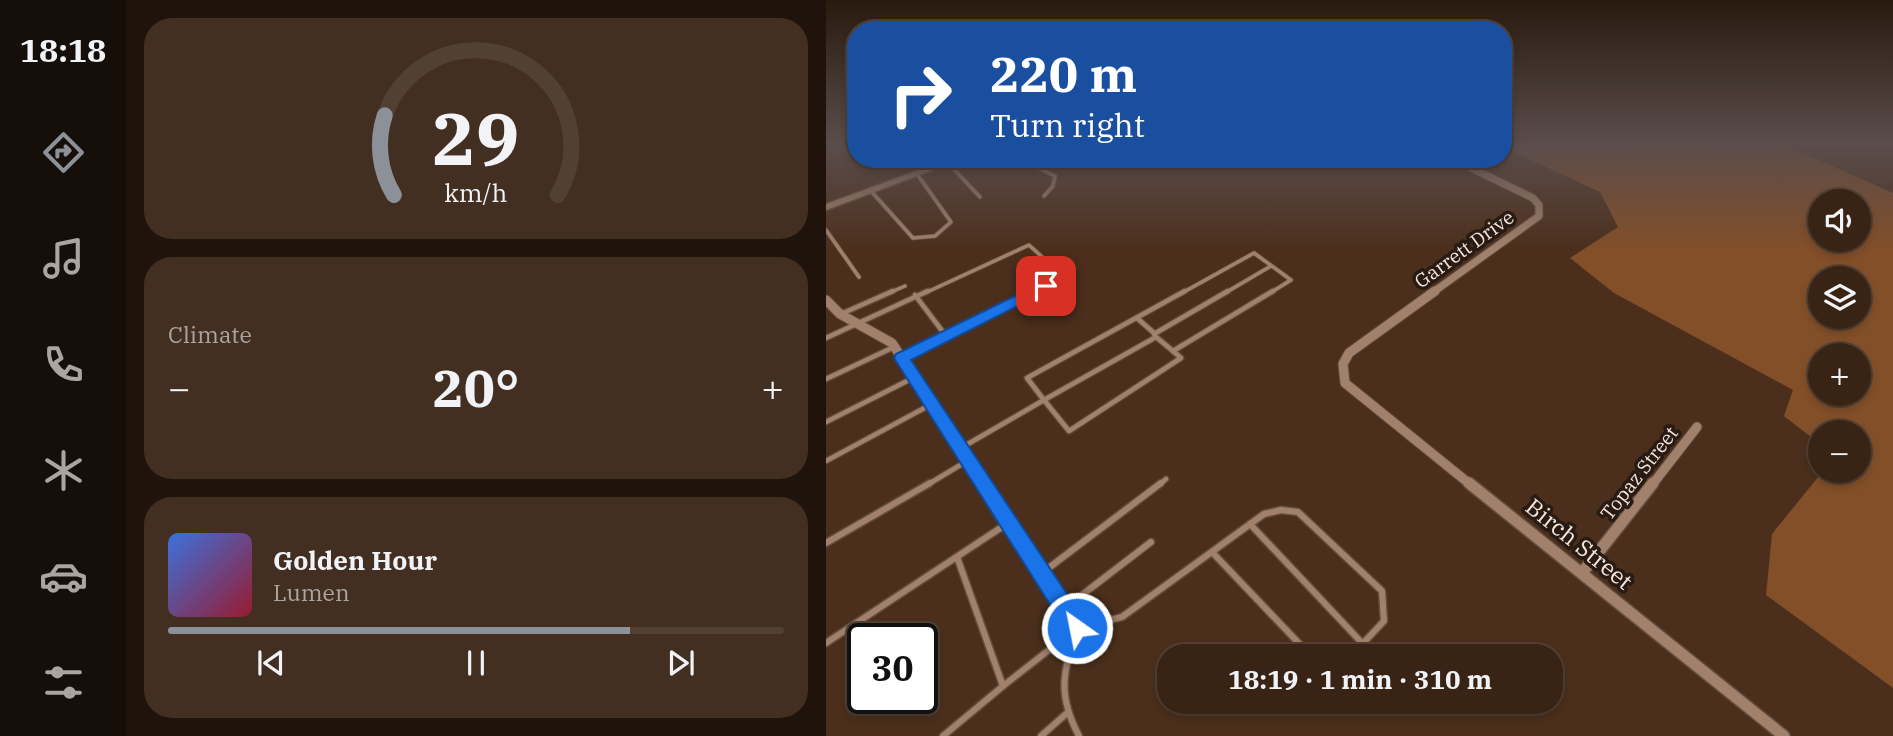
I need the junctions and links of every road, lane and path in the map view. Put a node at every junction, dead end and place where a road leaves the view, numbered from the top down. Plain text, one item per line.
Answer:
1 (896, 180) edge
2 (925, 180) edge
3 (964, 180) edge
4 (1054, 180) edge
5 (1496, 180) edge
6 (871, 191) junction
7 (1044, 196) dead end
8 (980, 197) dead end
9 (826, 207) edge
10 (826, 230) edge
11 (1271, 266) junction
12 (859, 277) dead end
13 (905, 286) dead end
14 (915, 295) junction
15 (826, 300) edge
16 (840, 314) junction
17 (1137, 318) junction
18 (857, 323) junction
19 (1155, 335) junction
20 (946, 336) junction
21 (826, 338) edge
22 (894, 347) junction
23 (1173, 351) junction
24 (902, 358) junction
25 (914, 377) junction
26 (826, 379) edge
27 (1347, 386) joint
28 (1044, 400) junction
29 (931, 404) junction
30 (826, 422) edge
31 (1697, 427) dead end
32 (960, 449) junction
33 (968, 460) junction
34 (826, 461) edge
35 (1166, 479) dead end
36 (1009, 523) junction
37 (1250, 524) junction
38 (1151, 542) dead end
39 (826, 543) edge
40 (1212, 552) junction
41 (957, 557) junction
42 (1042, 573) junction
43 (1582, 573) junction
44 (1065, 609) junction
45 (1077, 628) junction
46 (826, 643) edge
47 (1300, 644) edge
48 (1363, 644) joint
49 (1003, 686) junction
50 (1066, 714) junction
51 (943, 736) edge
52 (1041, 736) edge
53 (1079, 736) edge
54 (1784, 736) edge

1 - 6 street
2 - 6 lane
3 - 8 lane
4 - 7 lane
5 - 27 street, Garrett Drive
6 - 9 street
10 - 12 lane
11 - 17 lane
11 - 19 lane
11 - 23 lane
13 - 16 lane
14 - 18 lane
14 - 20 lane
14 - 20 lane
15 - 16 street
16 - 18 street
17 - 19 lane
17 - 28 lane
18 - 21 lane
18 - 22 street
19 - 23 lane
19 - 28 lane
20 - 24 lane
22 - 24 street
22 - 26 lane
23 - 28 lane
24 - 25 street
25 - 29 street
25 - 30 lane
27 - 43 street, Birch Street
28 - 32 lane
29 - 32 street
29 - 34 lane
31 - 43 street, Topaz Street
32 - 33 street
33 - 36 street
33 - 39 lane
35 - 42 lane
36 - 41 lane
36 - 42 street
37 - 40 lane
37 - 48 lane
37 - 48 lane
38 - 44 lane
40 - 45 lane
40 - 47 lane
41 - 46 lane
41 - 49 lane
42 - 44 street
43 - 54 street, Birch Street
44 - 45 street
45 - 49 lane
45 - 50 lane
49 - 51 lane
50 - 52 lane
50 - 53 lane

